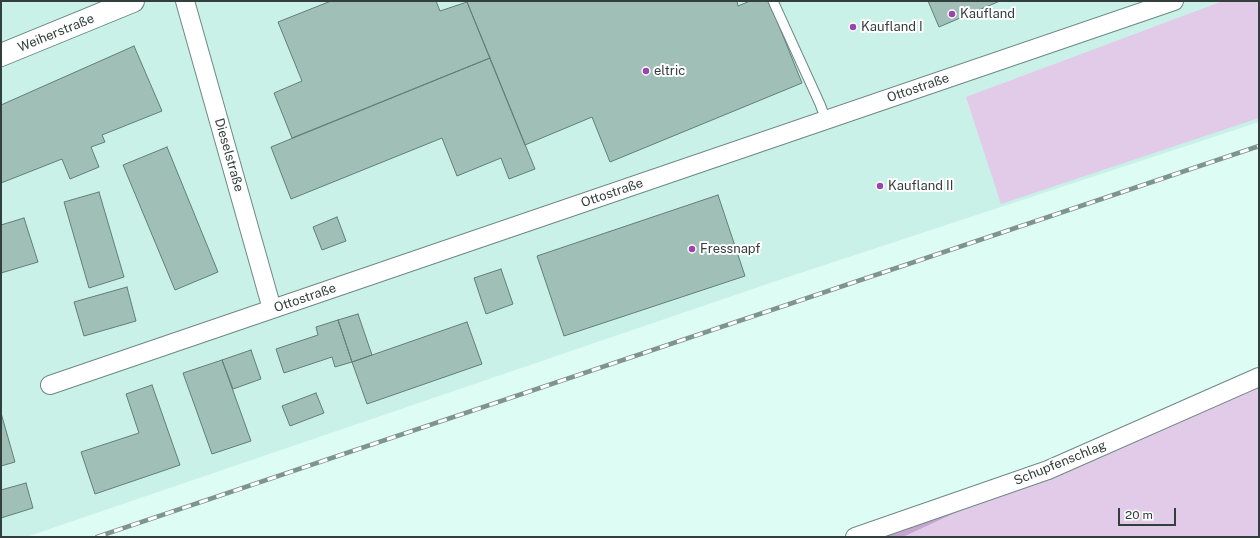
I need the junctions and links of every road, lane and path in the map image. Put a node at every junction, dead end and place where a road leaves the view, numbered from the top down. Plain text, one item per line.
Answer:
1 (133, 1) edge
2 (185, 1) edge
3 (773, 1) edge
4 (1174, 1) edge
5 (1, 55) edge
6 (826, 120) junction
7 (272, 309) junction
8 (1259, 377) edge
9 (50, 385) dead end
10 (855, 537) edge

1 - 5 street, Weiherstraße
2 - 7 street, Dieselstraße
3 - 6 lane
4 - 6 street, Ottostraße
6 - 7 street, Ottostraße
7 - 9 street, Ottostraße
8 - 10 street, Schupfenschlag

